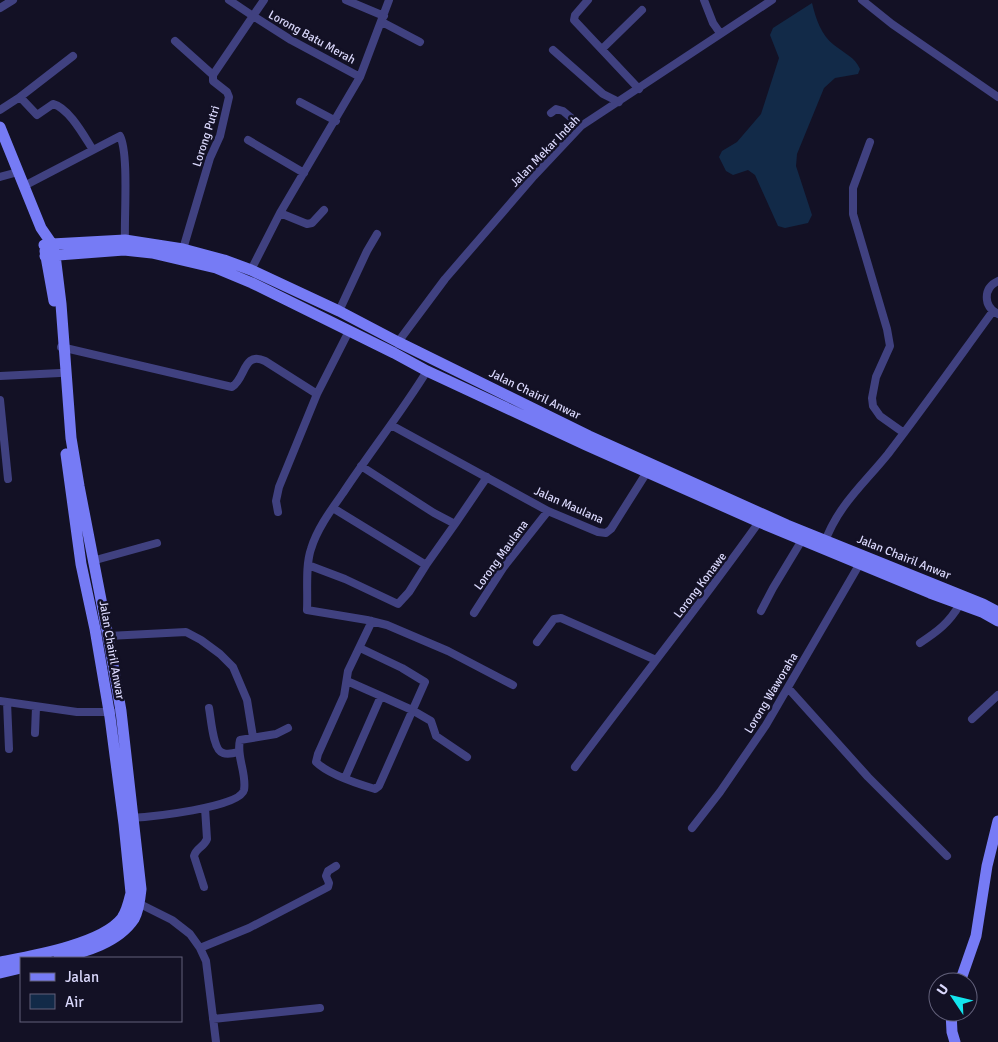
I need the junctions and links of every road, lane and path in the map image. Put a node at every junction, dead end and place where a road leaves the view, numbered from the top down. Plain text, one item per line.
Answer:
1 (13, 0) edge
2 (229, 0) edge
3 (264, 0) edge
4 (346, 0) edge
5 (389, 0) edge
6 (588, 0) edge
7 (704, 0) edge
8 (772, 0) edge
9 (862, 0) edge
10 (0, 8) edge
11 (642, 10) dead end
12 (253, 16) junction
13 (383, 19) junction
14 (720, 33) junction
15 (174, 41) dead end
16 (420, 42) dead end
17 (602, 49) junction
18 (553, 50) dead end
19 (73, 56) dead end
20 (213, 74) junction
21 (360, 77) junction
22 (639, 89) junction
23 (20, 97) junction
24 (998, 97) edge
25 (300, 102) dead end
26 (618, 102) junction
27 (0, 110) edge
28 (551, 113) dead end
29 (336, 120) junction
30 (581, 126) junction
31 (0, 127) edge
32 (248, 140) dead end
33 (870, 142) dead end
34 (93, 150) junction
35 (18, 172) junction
36 (304, 173) junction
37 (0, 177) edge
38 (24, 186) junction
39 (324, 210) dead end
40 (280, 213) junction
41 (377, 234) dead end
42 (125, 240) junction
43 (48, 247) junction
44 (183, 249) junction
45 (251, 270) junction
46 (998, 280) edge
47 (339, 311) junction
48 (996, 312) edge
49 (349, 331) junction
50 (398, 342) junction
51 (61, 348) junction
52 (427, 371) junction
53 (60, 373) junction
54 (0, 376) edge
55 (473, 385) junction
56 (317, 394) junction
57 (0, 400) edge
58 (391, 424) junction
59 (904, 433) junction
60 (361, 466) junction
61 (647, 472) junction
62 (488, 477) junction
63 (8, 479) dead end
64 (333, 508) junction
65 (548, 510) junction
66 (278, 512) dead end
67 (759, 522) junction
68 (455, 524) junction
69 (802, 540) junction
70 (157, 543) dead end
71 (824, 544) junction
72 (92, 561) junction
73 (308, 565) junction
74 (426, 565) junction
75 (859, 565) junction
76 (960, 604) junction
77 (761, 611) dead end
78 (998, 612) edge
79 (474, 613) dead end
80 (372, 621) junction
81 (998, 621) edge
82 (108, 636) junction
83 (537, 642) dead end
84 (920, 643) dead end
85 (360, 648) junction
86 (656, 660) junction
87 (347, 681) junction
88 (513, 685) dead end
89 (788, 688) junction
90 (998, 694) edge
91 (381, 696) junction
92 (4, 701) edge
93 (36, 707) junction
94 (210, 708) dead end
95 (412, 710) junction
96 (115, 711) junction
97 (972, 719) dead end
98 (288, 728) dead end
99 (35, 733) dead end
100 (253, 737) junction
101 (9, 749) dead end
102 (239, 752) junction
103 (467, 756) dead end
104 (576, 767) dead end
105 (345, 778) junction
106 (205, 808) junction
107 (128, 818) junction
108 (998, 821) edge
109 (692, 828) dead end
110 (947, 856) dead end
111 (336, 866) dead end
112 (204, 887) dead end
113 (140, 904) junction
114 (200, 948) junction
115 (24, 957) edge
116 (63, 957) edge
117 (20, 958) edge
118 (0, 962) edge
119 (20, 968) edge
120 (963, 972) edge
121 (0, 973) edge
122 (320, 1008) dead end
123 (213, 1019) junction
124 (952, 1022) edge
125 (216, 1042) edge
126 (955, 1042) edge

1 - 10 street
2 - 12 street, Lorong Batu Merah
3 - 12 street, Lorong Batu Merah
4 - 13 street
5 - 13 street
6 - 17 street
7 - 14 street
8 - 14 street, Jalan Mekar Indah
9 - 24 street
11 - 17 street
12 - 20 street
12 - 21 street, Lorong Batu Merah
13 - 16 street
13 - 21 street
14 - 22 street, Jalan Mekar Indah
15 - 20 street, Lorong Putri
17 - 22 street
18 - 26 street
19 - 23 street
20 - 44 street, Lorong Putri
21 - 29 street
22 - 26 street, Jalan Mekar Indah
23 - 27 street
23 - 34 street
25 - 29 street
26 - 30 street, Jalan Mekar Indah
28 - 30 street
29 - 36 street
30 - 50 street, Jalan Mekar Indah
31 - 35 main road
32 - 36 street
33 - 59 street
34 - 38 street
34 - 42 street
35 - 37 street
35 - 38 main road
36 - 40 street
38 - 43 main road
39 - 40 street
40 - 45 street
41 - 47 street
42 - 43 main road, Jalan Chairil Anwar
42 - 44 main road, Jalan Chairil Anwar
43 - 49 main road, Jalan Chairil Anwar
43 - 51 main road, Jalan Chairil Anwar
44 - 45 main road, Jalan Chairil Anwar
45 - 47 main road, Jalan Chairil Anwar
46 - 48 street
47 - 50 main road, Jalan Chairil Anwar
48 - 59 street
49 - 52 main road, Jalan Chairil Anwar
49 - 56 street
50 - 55 main road, Jalan Chairil Anwar
51 - 53 main road, Jalan Chairil Anwar
51 - 56 street
51 - 72 main road, Jalan Chairil Anwar
52 - 55 main road, Jalan Chairil Anwar
52 - 58 street
53 - 54 street
53 - 96 main road, Jalan Chairil Anwar
55 - 61 main road, Jalan Chairil Anwar
55 - 71 main road, Jalan Chairil Anwar
56 - 66 street
57 - 63 street
58 - 60 street
58 - 62 street, Jalan Maulana
59 - 71 street
60 - 64 street
60 - 68 street
61 - 65 street, Jalan Maulana
61 - 67 main road, Jalan Chairil Anwar
62 - 65 street, Jalan Maulana
62 - 68 street
64 - 73 street
64 - 74 street
65 - 79 street, Lorong Maulana
67 - 69 main road, Jalan Chairil Anwar
67 - 86 street, Lorong Konawe
68 - 74 street
69 - 71 main road, Jalan Chairil Anwar
69 - 77 street
70 - 72 street
71 - 75 main road, Jalan Chairil Anwar
71 - 78 main road, Jalan Chairil Anwar
72 - 82 main road, Jalan Chairil Anwar
73 - 74 street
73 - 80 street
75 - 76 main road, Jalan Chairil Anwar
75 - 89 street, Lorong Waworaha
76 - 81 main road, Jalan Chairil Anwar
76 - 84 street
80 - 85 street
80 - 88 street
82 - 96 main road, Jalan Chairil Anwar
82 - 100 street
83 - 86 street
85 - 87 street
85 - 95 street
86 - 104 street, Lorong Konawe
87 - 91 street
87 - 105 street
89 - 109 street, Lorong Waworaha
89 - 110 street
90 - 97 street
91 - 95 street
91 - 105 street
92 - 93 street
92 - 101 street
93 - 96 street
93 - 99 street
94 - 102 street
95 - 103 street
95 - 105 street
96 - 107 main road, Jalan Chairil Anwar
98 - 100 street
100 - 102 street
102 - 106 street
106 - 107 street
106 - 112 street
107 - 113 main road, Jalan Chairil Anwar
107 - 115 main road, Jalan Chairil Anwar
108 - 120 main road
111 - 114 street
113 - 114 street
113 - 116 main road
114 - 123 street
117 - 118 main road, Jalan Chairil Anwar
119 - 121 main road
122 - 123 street
123 - 125 street
124 - 126 main road

